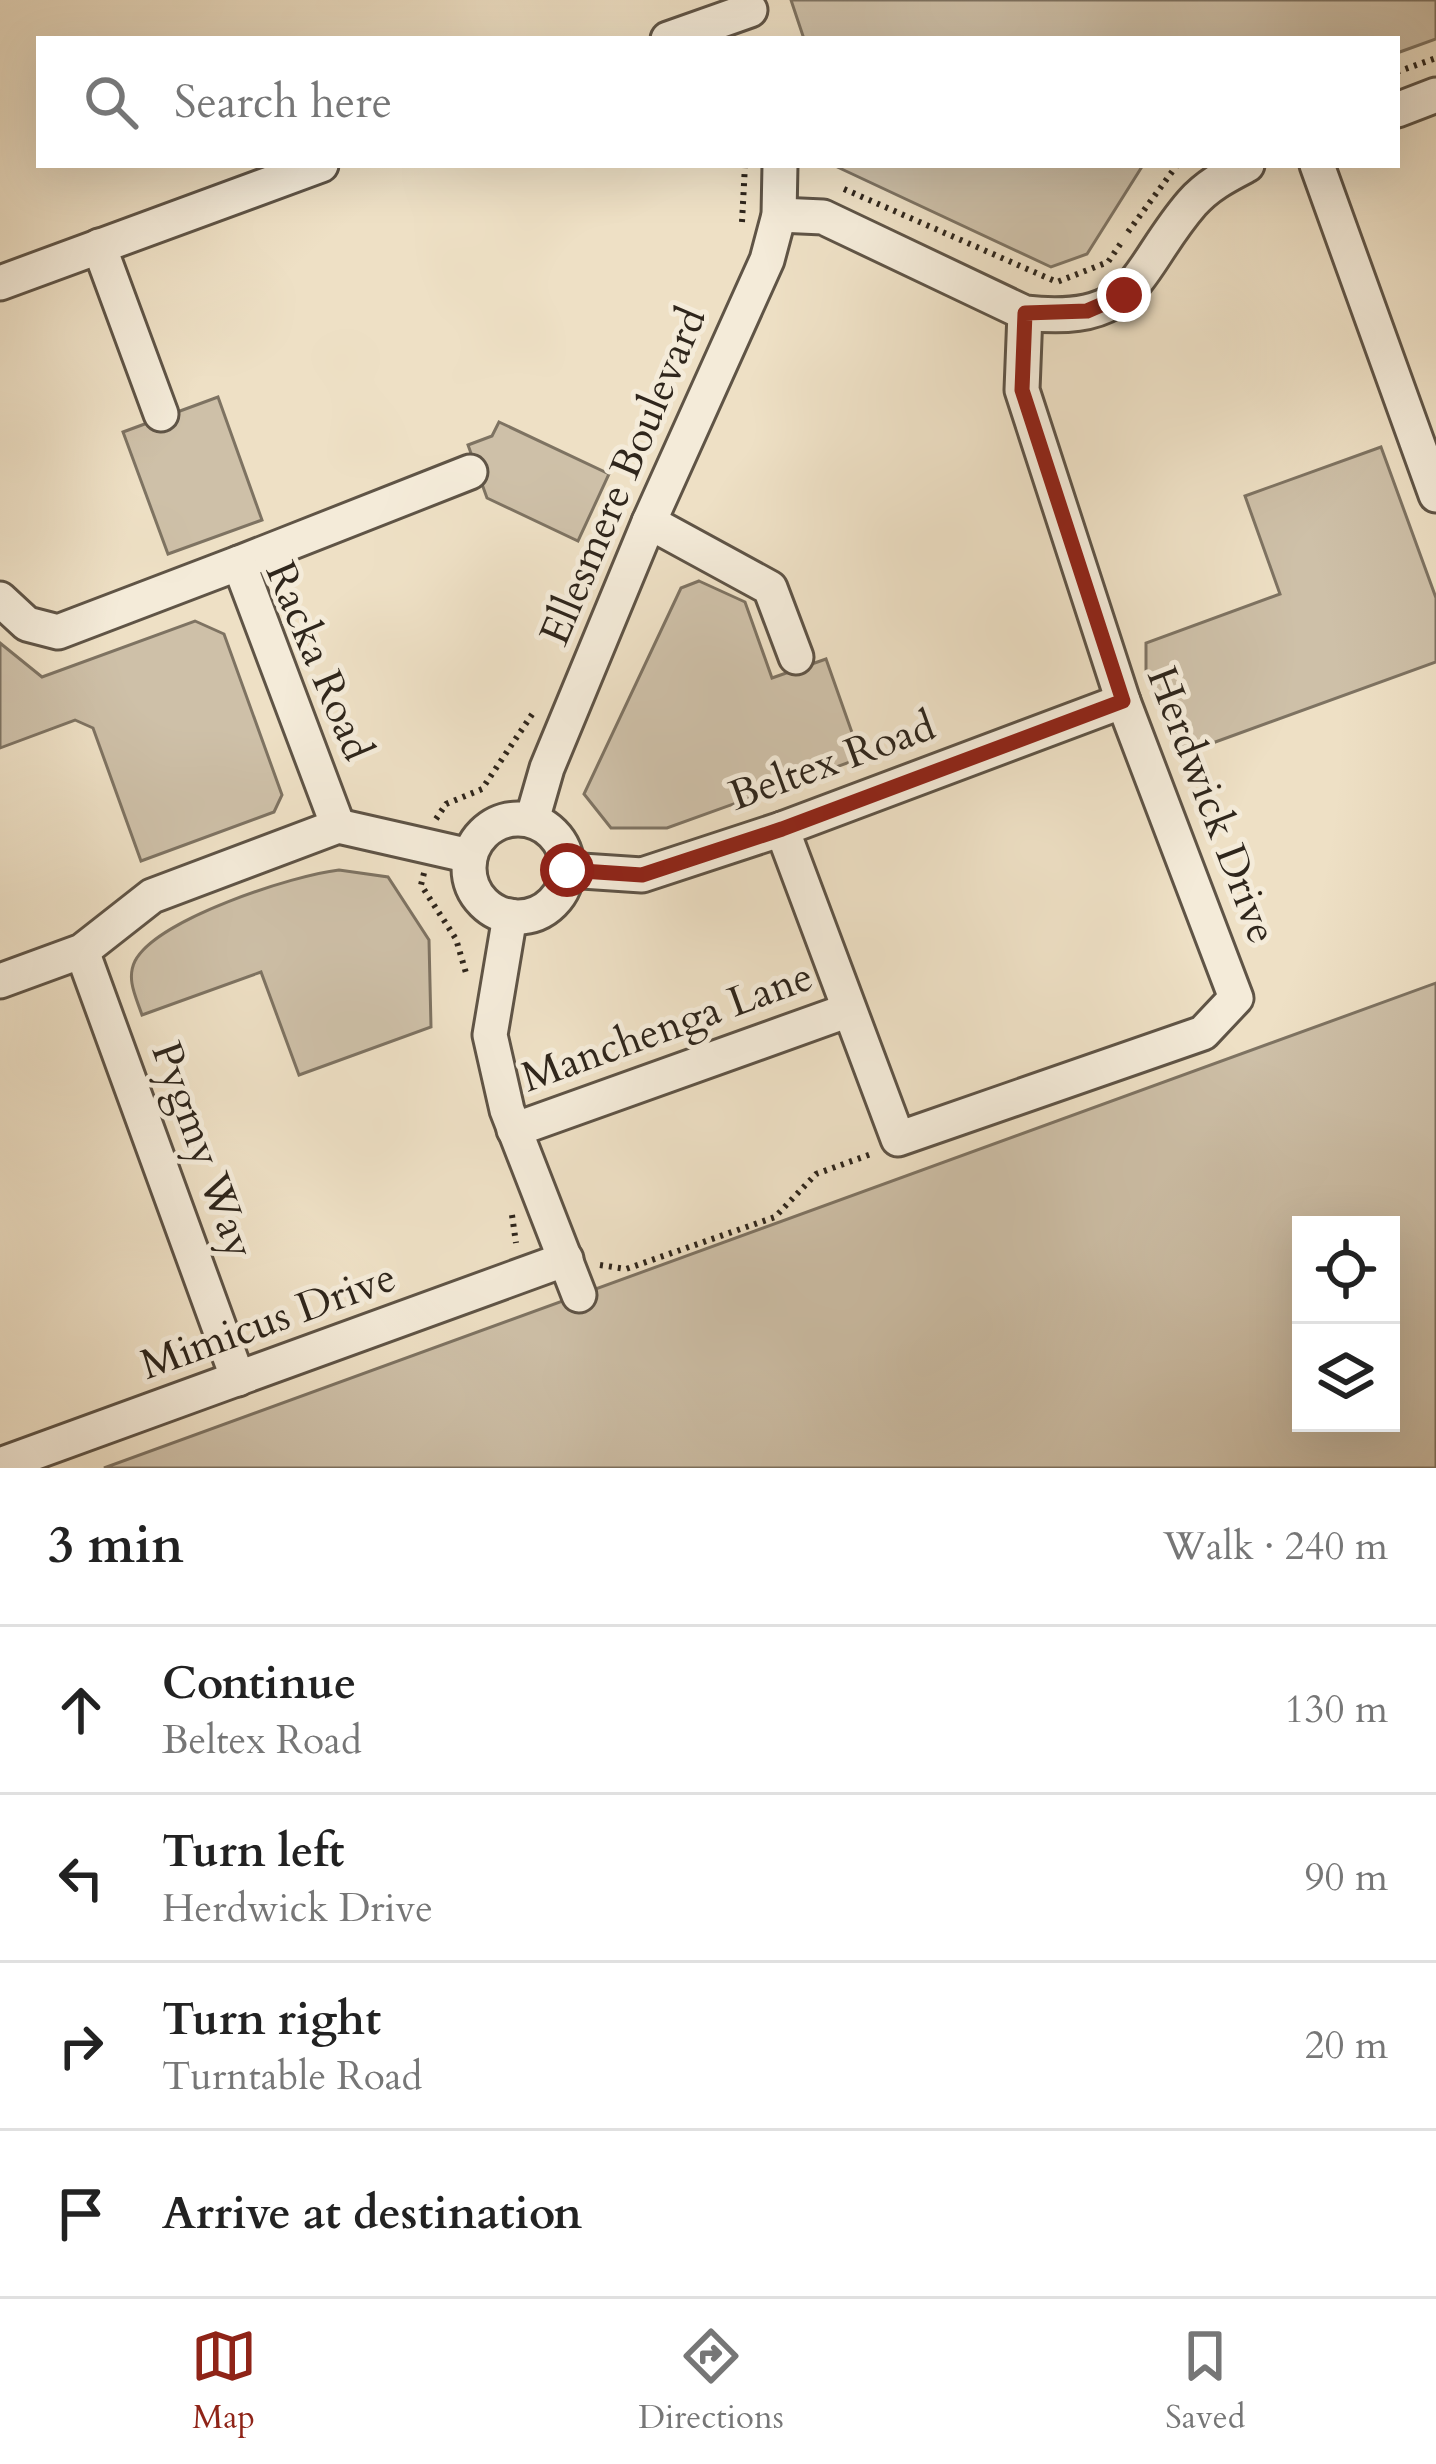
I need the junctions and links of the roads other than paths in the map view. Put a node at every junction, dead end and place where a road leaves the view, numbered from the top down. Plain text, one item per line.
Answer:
1 (752, 16) edge
2 (679, 36) edge
3 (1436, 95) edge
4 (1400, 109) edge
5 (313, 168) edge
6 (1240, 168) edge
7 (1318, 168) edge
8 (780, 173) edge
9 (779, 215) junction
10 (99, 246) junction
11 (0, 283) edge
12 (1025, 313) junction
13 (160, 414) dead end
14 (470, 472) dead end
15 (1436, 494) edge
16 (650, 522) junction
17 (239, 563) junction
18 (0, 599) edge
19 (796, 657) dead end
20 (1123, 701) junction
21 (529, 820) junction
22 (338, 826) junction
23 (782, 829) junction
24 (470, 856) junction
25 (567, 870) junction
26 (510, 916) junction
27 (82, 951) junction
28 (0, 981) edge
29 (849, 1010) junction
30 (514, 1130) junction
31 (566, 1259) junction
32 (579, 1294) dead end
33 (238, 1379) junction
34 (0, 1465) edge

1 - 2 street
3 - 4 street
5 - 10 street
6 - 12 street
7 - 15 street
8 - 9 street, Ellesmere Boulevard
9 - 12 street
9 - 16 street, Ellesmere Boulevard
10 - 11 street
10 - 13 street
12 - 20 street, Herdwick Drive
14 - 17 street
16 - 19 street
16 - 21 street, Ellesmere Boulevard
17 - 18 street, Racka Road
17 - 22 street, Racka Road
20 - 23 street, Beltex Road
20 - 29 street, Herdwick Drive
21 - 24 street
21 - 25 street
22 - 24 street
22 - 27 street
23 - 25 street, Beltex Road
23 - 29 street
24 - 26 street
25 - 26 street
26 - 30 street
27 - 28 street
27 - 33 street, Pygmy Way
29 - 30 street, Manchenga Lane
30 - 31 street
31 - 32 street
31 - 33 street, Mimicus Drive
33 - 34 street, Mimicus Drive

